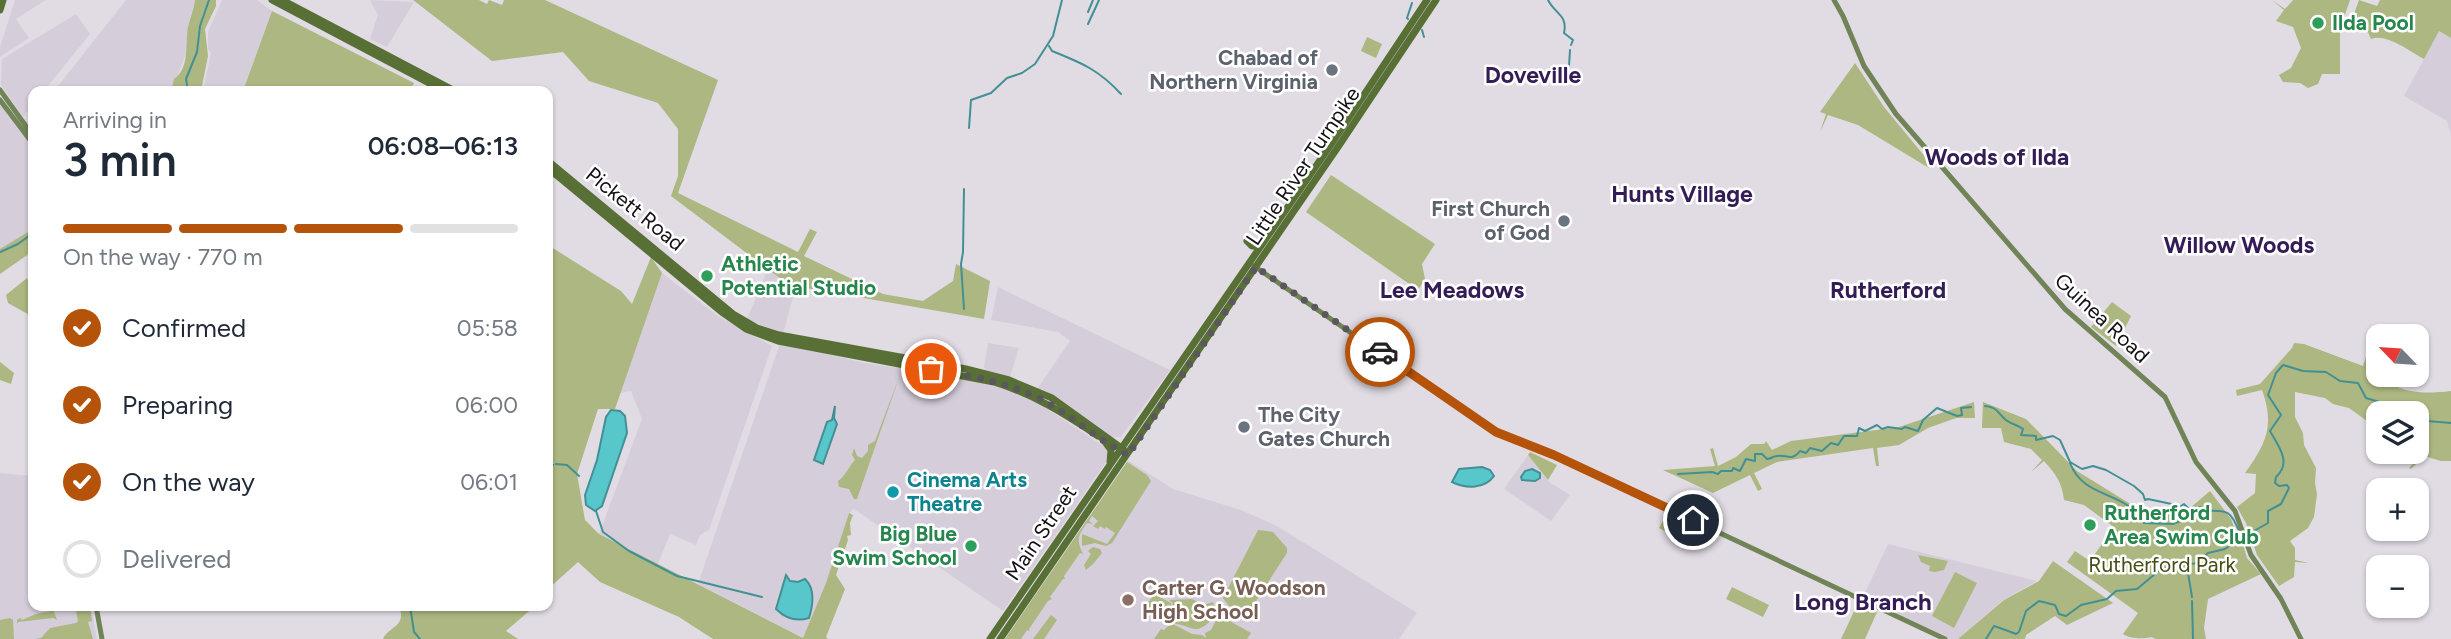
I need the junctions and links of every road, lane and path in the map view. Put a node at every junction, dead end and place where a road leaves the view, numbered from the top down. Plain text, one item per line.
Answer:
1 (4, 0) edge
2 (272, 0) edge
3 (282, 0) edge
4 (1427, 0) edge
5 (1436, 0) edge
6 (1834, 0) edge
7 (0, 10) edge
8 (435, 86) edge
9 (445, 86) edge
10 (0, 90) edge
11 (0, 100) edge
12 (28, 129) edge
13 (28, 137) edge
14 (553, 165) edge
15 (553, 172) edge
16 (1247, 241) dead end
17 (1261, 245) junction
18 (1252, 265) junction
19 (1102, 438) junction
20 (1120, 449) junction
21 (1128, 455) junction
22 (1108, 467) junction
23 (97, 611) edge
24 (102, 639) edge
25 (990, 639) edge
26 (1000, 639) edge
27 (1945, 639) edge
28 (2301, 639) edge

1 - 7 main road
2 - 8 main road
3 - 9 main road
4 - 17 main road, Little River Turnpike
5 - 18 main road, Little River Turnpike
6 - 28 main road, Guinea Road
10 - 12 main road
11 - 13 main road
14 - 20 main road, Pickett Road
15 - 19 main road, Pickett Road
16 - 17 main road
17 - 18 main road, Little River Turnpike
18 - 20 main road, Little River Turnpike
18 - 21 main road, Little River Turnpike
18 - 27 main road
19 - 20 main road, Pickett Road
19 - 22 main road
20 - 21 main road, Pickett Road
20 - 22 main road, Main Street
21 - 26 main road, Main Street
22 - 25 main road, Main Street
23 - 24 main road

